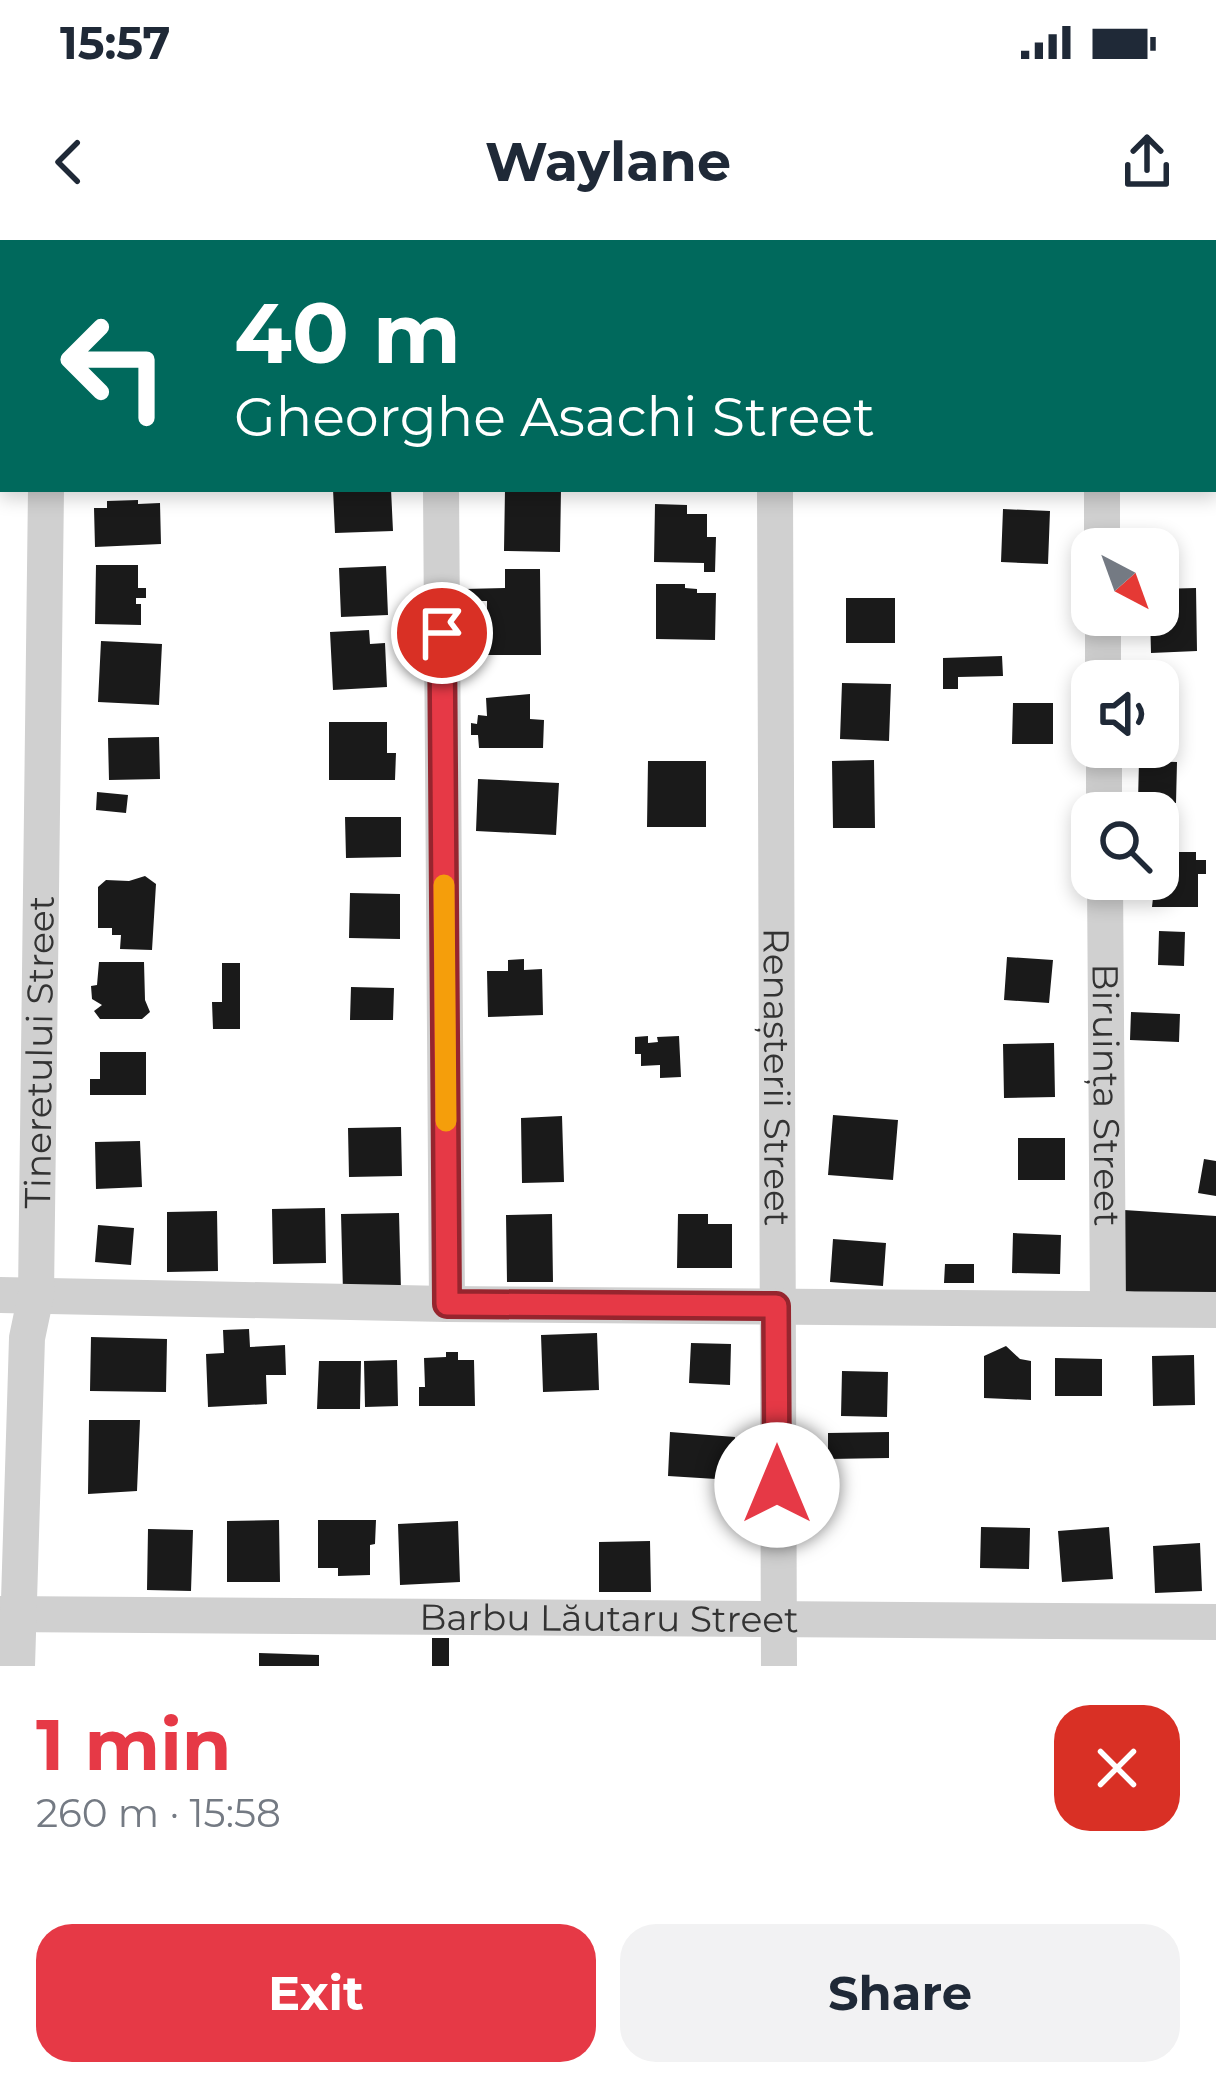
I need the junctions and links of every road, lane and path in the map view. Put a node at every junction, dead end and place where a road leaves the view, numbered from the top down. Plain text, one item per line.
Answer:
1 (46, 492) edge
2 (441, 492) edge
3 (775, 492) edge
4 (1102, 492) edge
5 (1102, 528) edge
6 (1105, 900) edge
7 (18, 1295) edge
8 (447, 1304) junction
9 (776, 1306) junction
10 (1108, 1309) junction
11 (1216, 1310) edge
12 (9, 1614) edge
13 (778, 1620) junction
14 (1216, 1622) edge
15 (17, 1666) edge
16 (779, 1666) edge

1 - 7 street, Tineretului Street
2 - 8 street
3 - 9 street, Renașterii Street
4 - 5 street
6 - 10 street, Biruința Street
7 - 8 street
7 - 12 street, Tineretului Street
8 - 9 street
9 - 10 street
9 - 13 street, Renașterii Street
10 - 11 street
12 - 13 street, Barbu Lăutaru Street
12 - 15 street, Tineretului Street
13 - 14 street, Barbu Lăutaru Street
13 - 16 street, Renașterii Street

